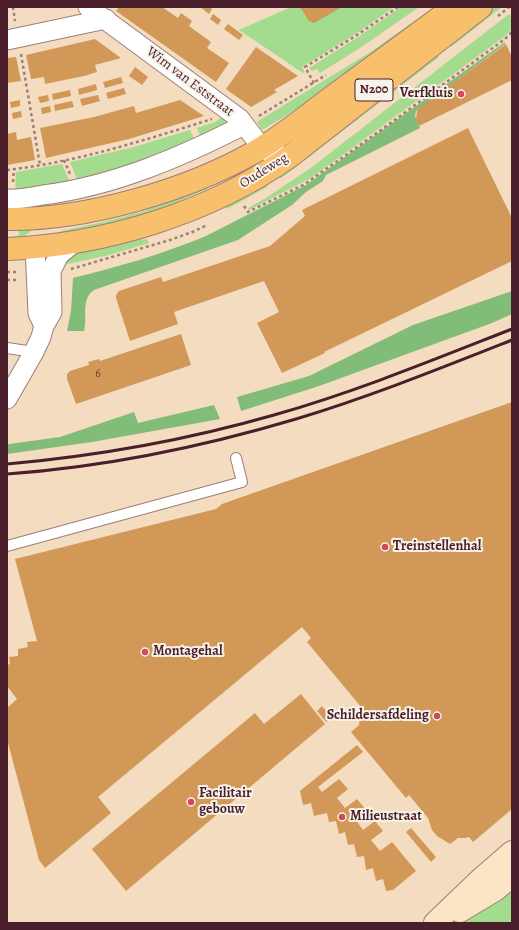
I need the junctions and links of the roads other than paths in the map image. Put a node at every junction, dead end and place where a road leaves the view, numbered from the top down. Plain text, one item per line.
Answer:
1 (88, 7) edge
2 (454, 7) edge
3 (480, 7) edge
4 (106, 19) junction
5 (12, 39) edge
6 (244, 125) junction
7 (262, 148) junction
8 (289, 157) junction
9 (7, 199) edge
10 (106, 207) junction
11 (7, 219) edge
12 (75, 242) junction
13 (35, 247) junction
14 (7, 249) edge
15 (44, 326) junction
16 (7, 348) edge
17 (34, 352) junction
18 (7, 400) edge
19 (236, 458) dead end
20 (7, 546) edge
21 (512, 852) edge
22 (512, 876) edge
23 (436, 923) edge

1 - 4 street, Wim van Eststraat
2 - 7 main road, Oudeweg / N200
3 - 8 main road, Oudeweg / N200
4 - 5 street
4 - 6 street, Wim van Eststraat
6 - 7 street, Wim van Eststraat
6 - 9 street
7 - 8 street, Wim van Eststraat
7 - 10 main road, Oudeweg / N200
8 - 12 main road, Oudeweg / N200
10 - 11 main road, Oudeweg / N200
10 - 13 main road
12 - 13 main road, Oudeweg / N200
12 - 15 street
13 - 14 main road, Oudeweg / N200
13 - 15 street
15 - 17 street
16 - 17 lane
17 - 18 street
19 - 20 lane
21 - 23 main road
22 - 23 main road

